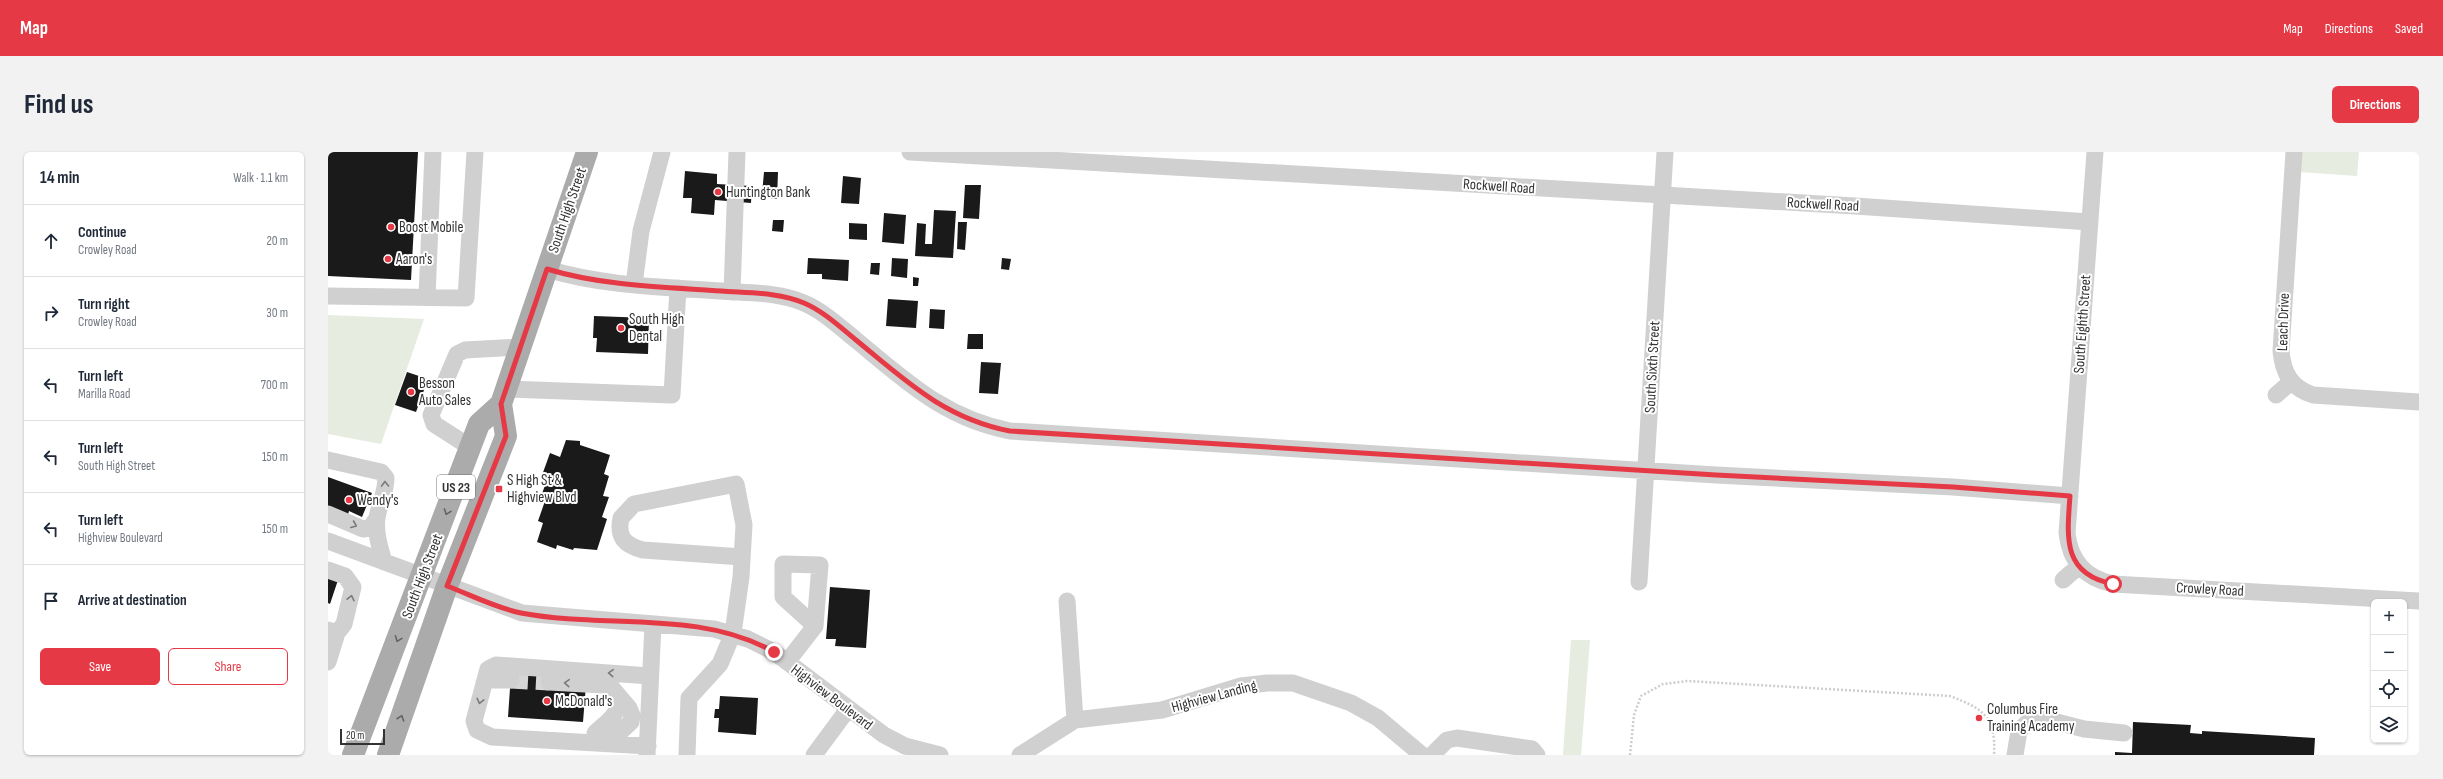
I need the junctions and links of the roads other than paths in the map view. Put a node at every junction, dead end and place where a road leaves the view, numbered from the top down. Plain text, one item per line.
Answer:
1 (433, 152) edge
2 (475, 152) edge
3 (587, 152) edge
4 (662, 152) edge
5 (737, 152) edge
6 (910, 152) edge
7 (1665, 152) edge
8 (2095, 152) edge
9 (2294, 152) edge
10 (1662, 196) junction
11 (2089, 222) junction
12 (547, 269) junction
13 (634, 285) junction
14 (678, 288) junction
15 (732, 292) junction
16 (328, 296) edge
17 (427, 297) junction
18 (520, 347) junction
19 (2291, 382) junction
20 (2276, 395) dead end
21 (504, 397) junction
22 (2419, 402) edge
23 (470, 447) junction
24 (328, 460) edge
25 (1646, 471) junction
26 (2070, 496) junction
27 (328, 514) edge
28 (377, 518) junction
29 (328, 541) edge
30 (742, 557) junction
31 (384, 562) junction
32 (2079, 566) junction
33 (328, 570) edge
34 (423, 577) junction
35 (2063, 580) dead end
36 (1639, 582) dead end
37 (447, 586) junction
38 (2419, 601) edge
39 (1067, 602) dead end
40 (652, 624) junction
41 (815, 626) dead end
42 (333, 632) edge
43 (733, 633) junction
44 (328, 662) edge
45 (787, 662) junction
46 (650, 676) junction
47 (511, 680) tunnel mouth
48 (549, 682) tunnel mouth
49 (484, 683) junction
50 (848, 709) junction
51 (1075, 720) junction
52 (474, 721) junction
53 (2124, 733) dead end
54 (648, 750) edge
55 (354, 755) edge
56 (388, 755) edge
57 (687, 755) edge
58 (814, 755) edge
59 (940, 755) edge
60 (1020, 755) edge
61 (1422, 755) edge
62 (1432, 755) edge
63 (1536, 755) edge
64 (2015, 755) edge

1 - 17 street
2 - 17 street
3 - 12 main road, South High Street / US 23
4 - 13 street
5 - 15 street
6 - 10 street, Rockwell Road
7 - 10 street, South Sixth Street
8 - 11 street, South Eighth Street
9 - 19 street, Leach Drive
10 - 11 street, Rockwell Road
10 - 25 street, South Sixth Street
11 - 26 street, South Eighth Street
12 - 13 street
12 - 18 main road, South High Street / US 23
13 - 14 street
14 - 15 street
14 - 21 street
15 - 25 street
16 - 17 street
18 - 21 main road, South High Street / US 23
18 - 23 street
19 - 20 street
19 - 22 street
21 - 23 main road, South High Street / US 23
21 - 37 main road, South High Street / US 23
23 -> 34 main road, South High Street / US 23
28 -> 24 street
25 - 26 street
25 - 36 street, South Sixth Street
26 - 32 street, Crowley Road
27 -> 28 street
28 - 31 street
29 - 31 street, Highview Boulevard
30 - 30 street
30 - 43 street
31 - 34 street, Highview Boulevard
32 - 35 street
32 - 38 street, Crowley Road
42 -> 33 street
34 - 37 street, Highview Boulevard
34 -> 55 main road, South High Street / US 23
37 - 40 street, Highview Boulevard
56 -> 37 main road, South High Street / US 23
39 - 51 street
40 - 43 street, Highview Boulevard
40 - 46 street
41 - 45 street
42 - 44 street
43 - 45 street, Highview Boulevard
43 - 57 street
45 - 50 street, Highview Boulevard
46 -> 49 street
46 - 54 street
47 - 49 street
52 -> 48 street
49 -> 52 street
50 - 58 street
50 - 59 street, Highview Boulevard
51 - 60 street, Highview Landing
51 - 61 street, Highview Landing
52 - 54 street
53 - 64 street
62 - 63 street

